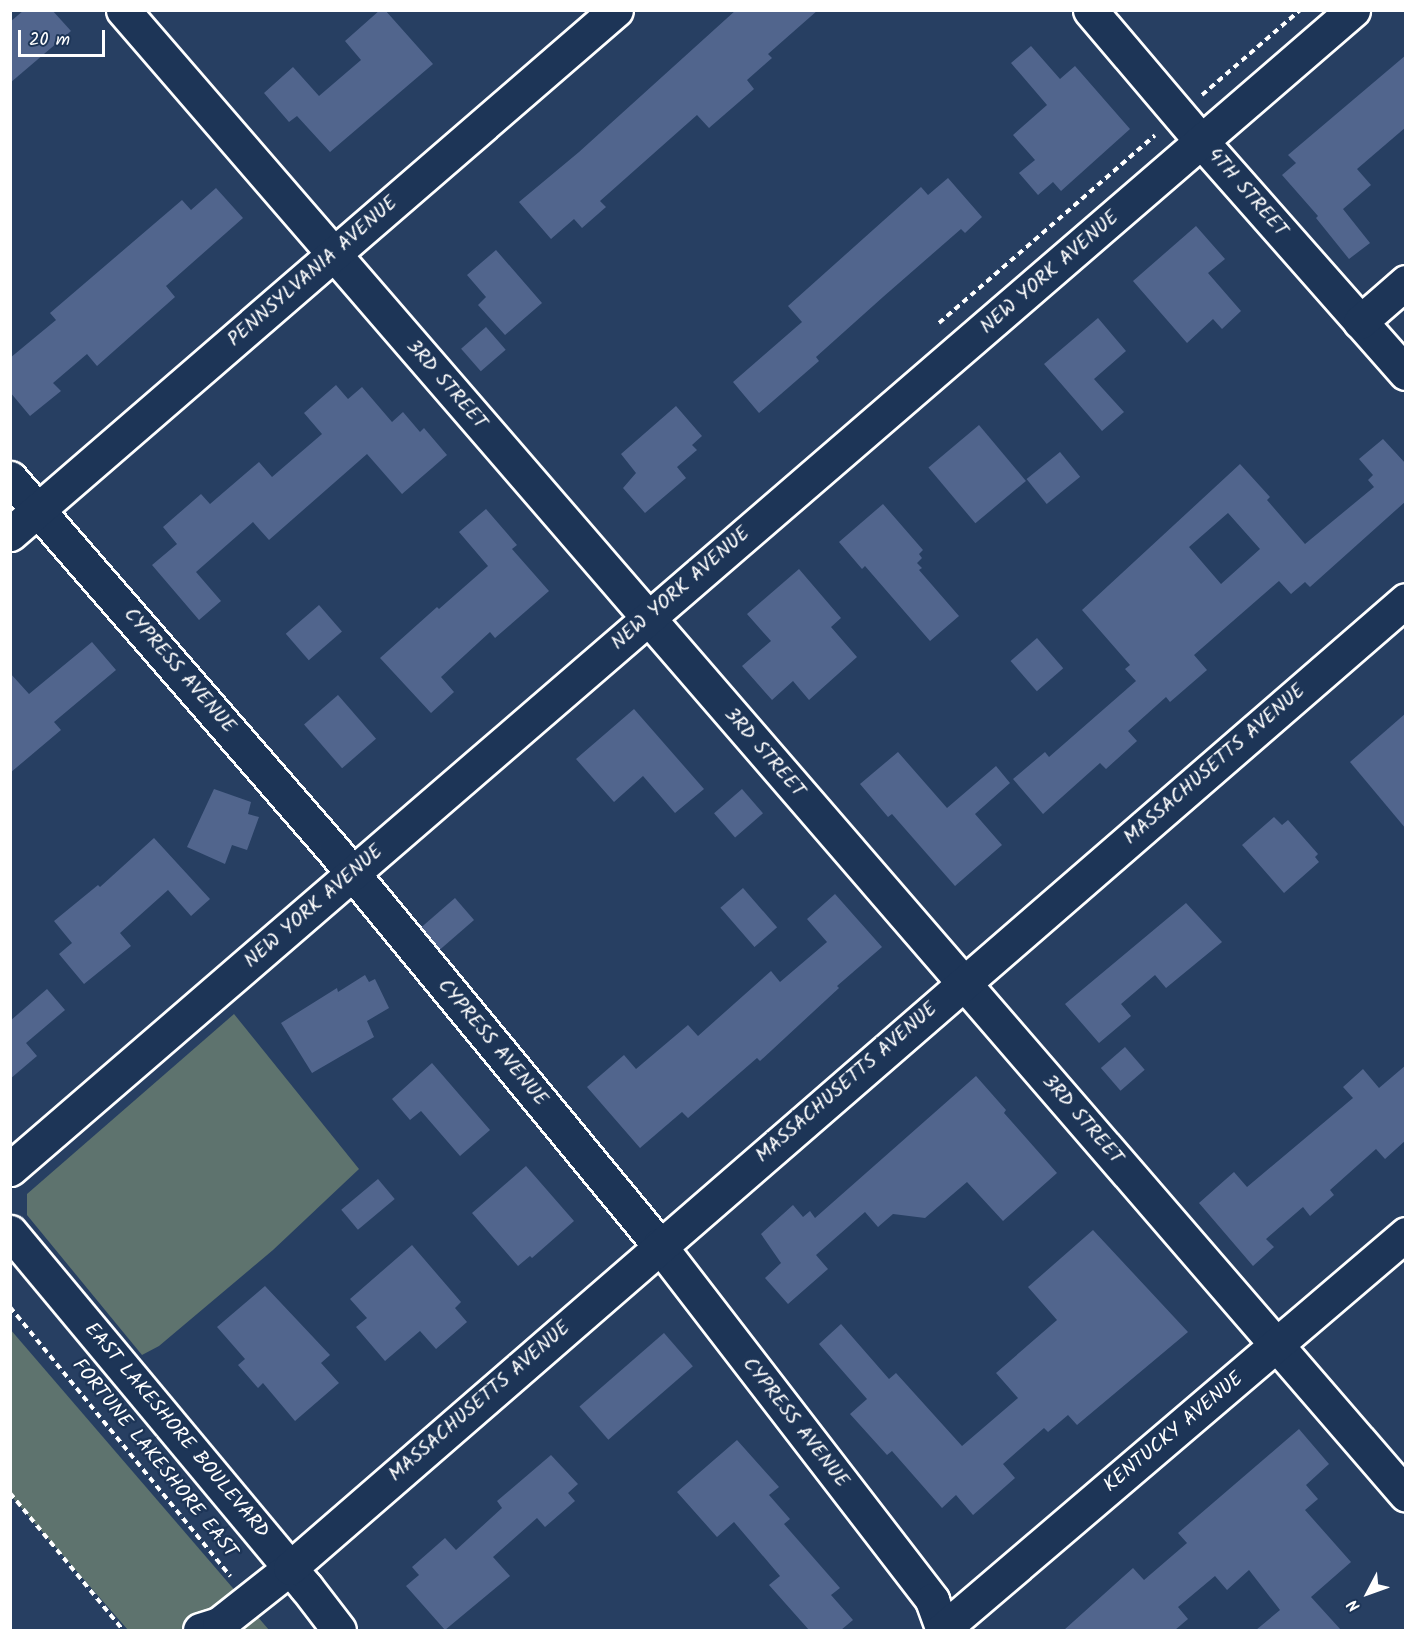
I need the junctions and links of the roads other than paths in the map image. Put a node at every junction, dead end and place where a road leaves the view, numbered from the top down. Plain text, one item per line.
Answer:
1 (123, 10) edge
2 (616, 10) edge
3 (1090, 10) edge
4 (1353, 10) edge
5 (1202, 142) junction
6 (333, 256) junction
7 (1406, 282) edge
8 (1360, 322) junction
9 (1406, 373) edge
10 (10, 478) edge
11 (39, 509) junction
12 (10, 534) edge
13 (1406, 600) edge
14 (648, 618) junction
15 (353, 874) junction
16 (964, 983) junction
17 (10, 1169) edge
18 (10, 1232) edge
19 (1406, 1234) edge
20 (659, 1245) junction
21 (1276, 1346) junction
22 (1406, 1495) edge
23 (290, 1568) junction
24 (191, 1628) edge
25 (339, 1630) edge
26 (942, 1630) edge

1 - 6 street, 3RD STREET
2 - 6 street, PENNSYLVANIA AVENUE
3 - 5 street, 4TH STREET
4 - 5 street, NEW YORK AVENUE
5 - 8 street, 4TH STREET
5 - 14 street, NEW YORK AVENUE
6 - 11 street, PENNSYLVANIA AVENUE
6 - 14 street, 3RD STREET
7 - 8 street
8 - 9 street, 4TH STREET
10 - 11 street, CYPRESS AVENUE
11 - 12 street, PENNSYLVANIA AVENUE
11 - 15 street, CYPRESS AVENUE
13 - 16 street, MASSACHUSETTS AVENUE
14 - 15 street, NEW YORK AVENUE
14 - 16 street, 3RD STREET
15 - 17 street, NEW YORK AVENUE
15 - 20 street, CYPRESS AVENUE
16 - 20 street, MASSACHUSETTS AVENUE
16 - 21 street, 3RD STREET
18 - 23 street, EAST LAKESHORE BOULEVARD
19 - 21 street, KENTUCKY AVENUE
20 - 23 street, MASSACHUSETTS AVENUE
20 - 26 street, CYPRESS AVENUE
21 - 22 street, 3RD STREET
21 - 26 street, KENTUCKY AVENUE
23 - 24 street, MASSACHUSETTS AVENUE
23 - 25 street, EAST LAKESHORE BOULEVARD

